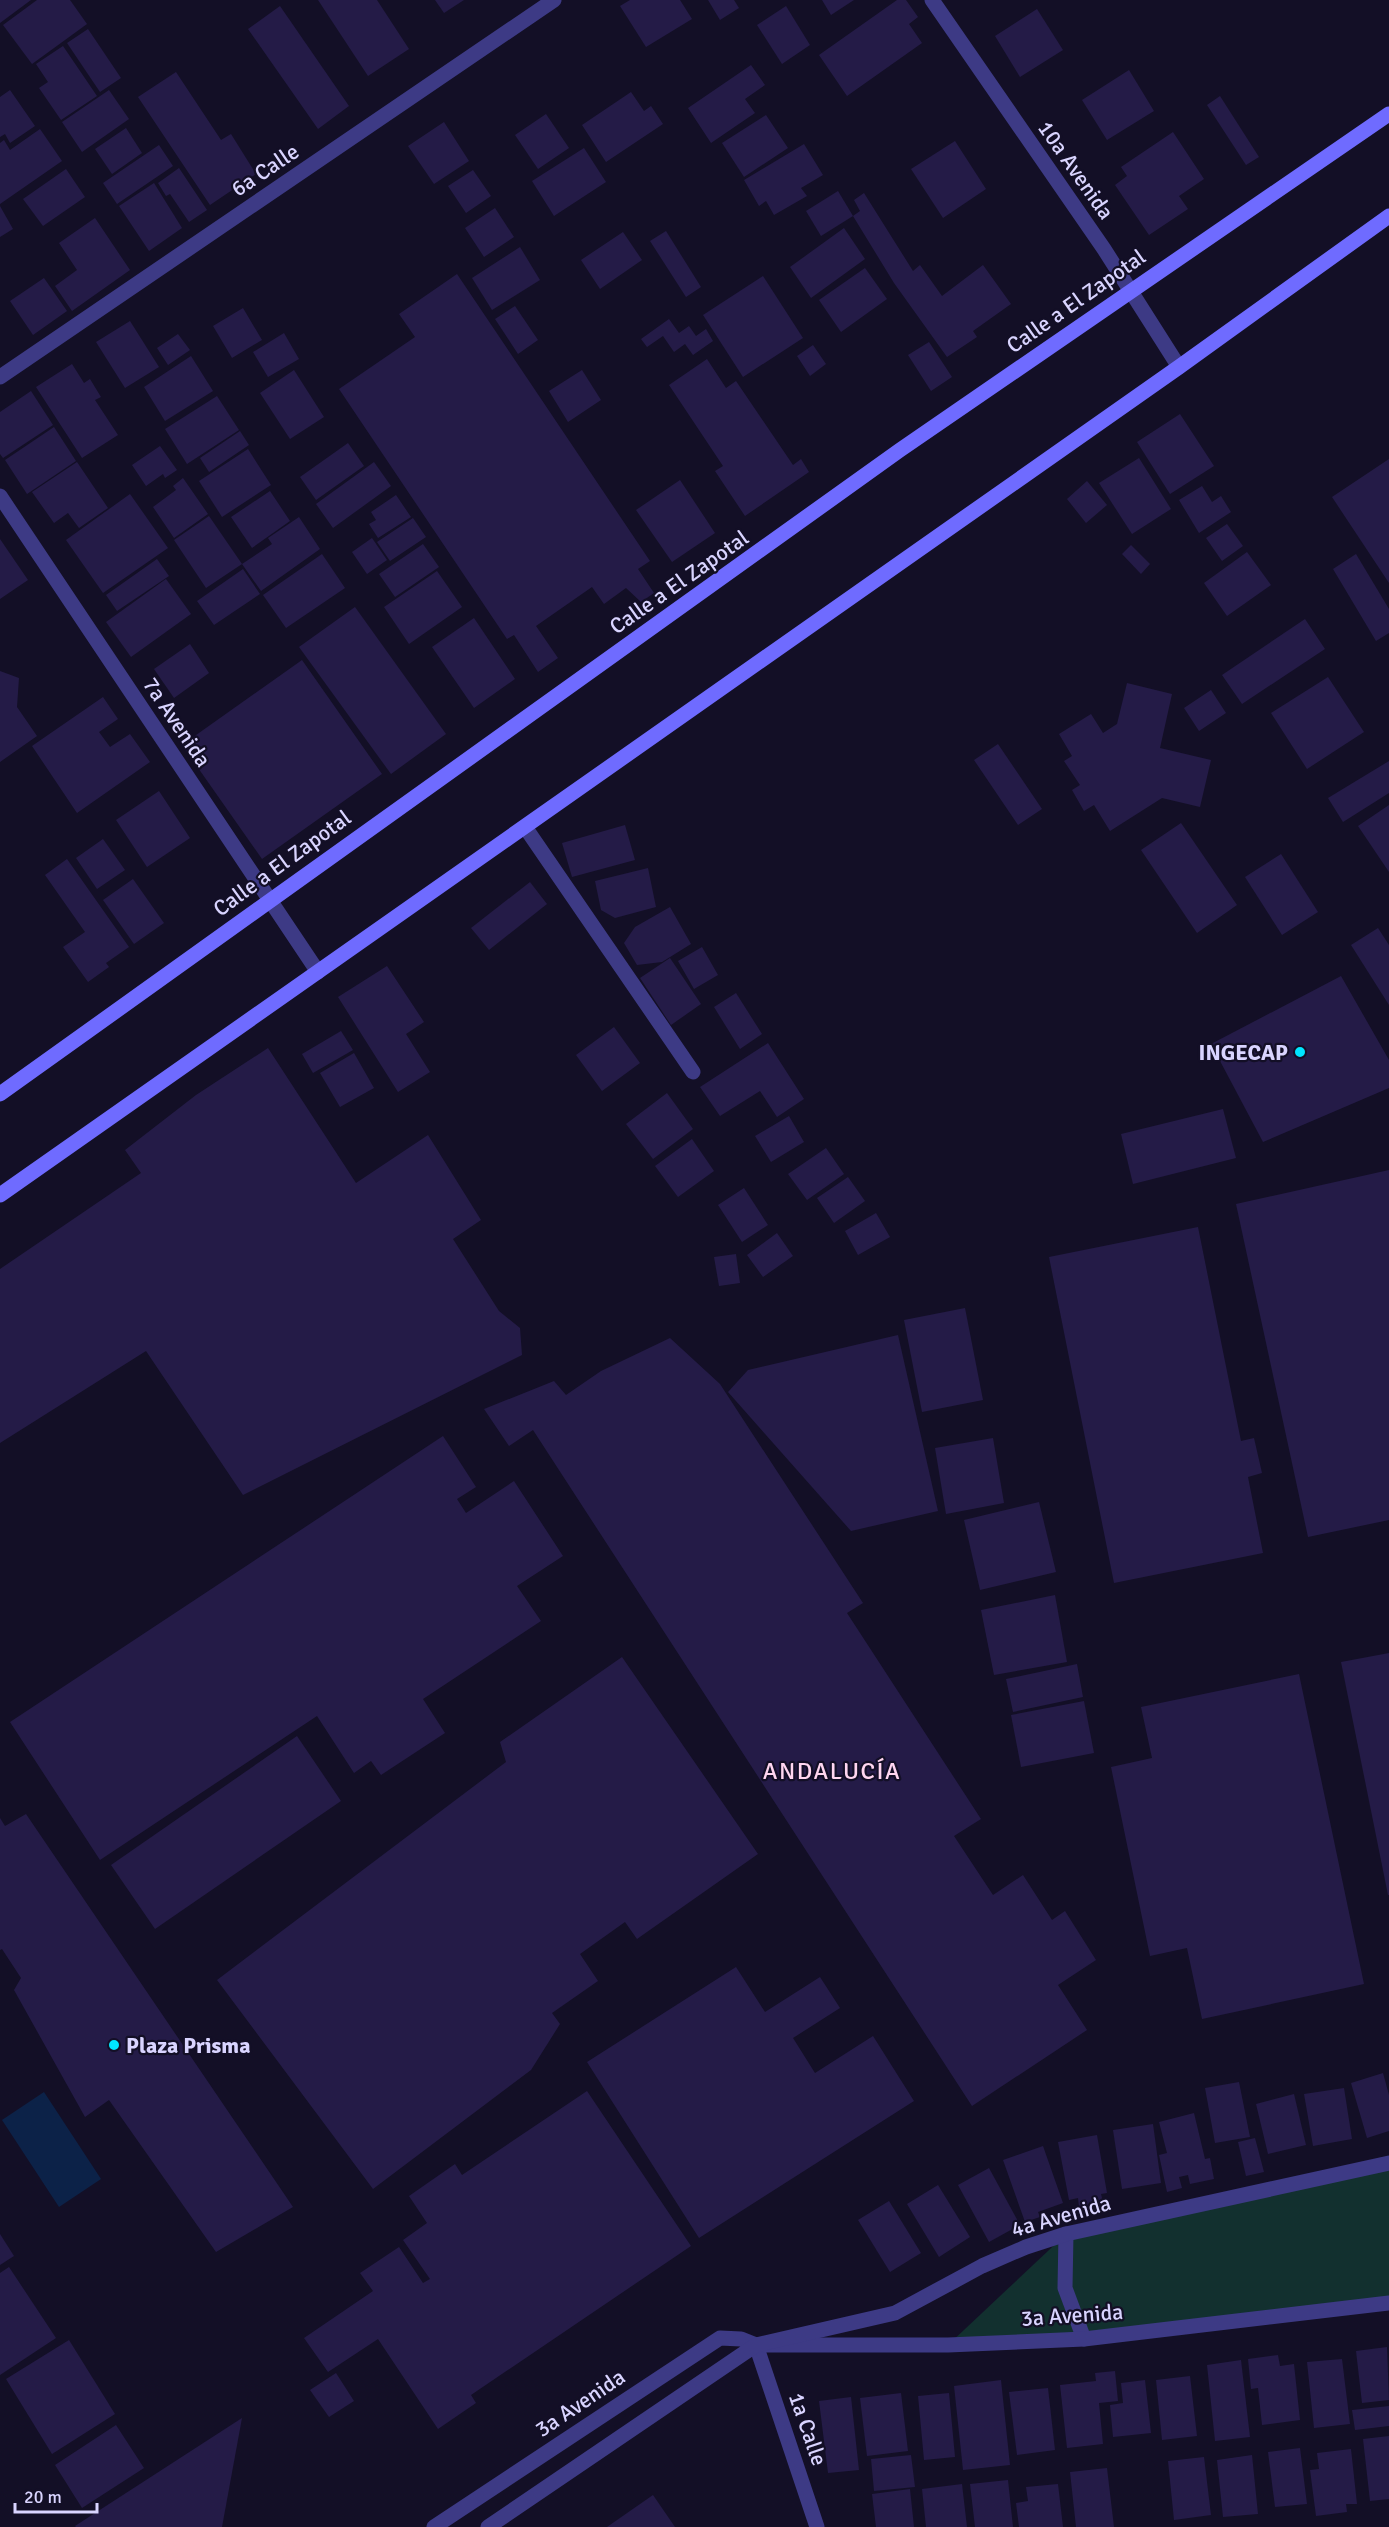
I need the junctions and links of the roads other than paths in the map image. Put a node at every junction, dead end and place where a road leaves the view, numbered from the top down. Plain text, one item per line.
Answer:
1 (554, 0) edge
2 (932, 0) edge
3 (1389, 114) edge
4 (1389, 216) edge
5 (1130, 290) junction
6 (1179, 368) junction
7 (0, 376) edge
8 (0, 496) edge
9 (525, 827) junction
10 (269, 900) junction
11 (318, 972) junction
12 (693, 1072) dead end
13 (0, 1094) edge
14 (0, 1195) edge
15 (1389, 2163) edge
16 (1066, 2234) junction
17 (1389, 2303) edge
18 (1084, 2339) junction
19 (756, 2345) junction
20 (434, 2527) edge
21 (488, 2527) edge
22 (817, 2527) edge

1 - 7 street, 6a Calle
2 - 5 street, 10a Avenida
3 - 5 street, Calle a El Zapotal
4 - 6 street
5 - 6 street, 10a Avenida
5 - 10 street, Calle a El Zapotal
6 - 9 street
8 - 10 street, 7a Avenida
9 - 11 street
9 - 12 street
10 - 11 street, 7a Avenida
10 - 13 street, Calle a El Zapotal
11 - 14 street
15 - 16 street, 4a Avenida
16 - 18 street
16 - 19 street, 4a Avenida
17 - 18 street, 3a Avenida
18 - 19 street, 3a Avenida
19 - 20 street, 3a Avenida
19 - 21 street
19 - 22 street, 1a Calle

